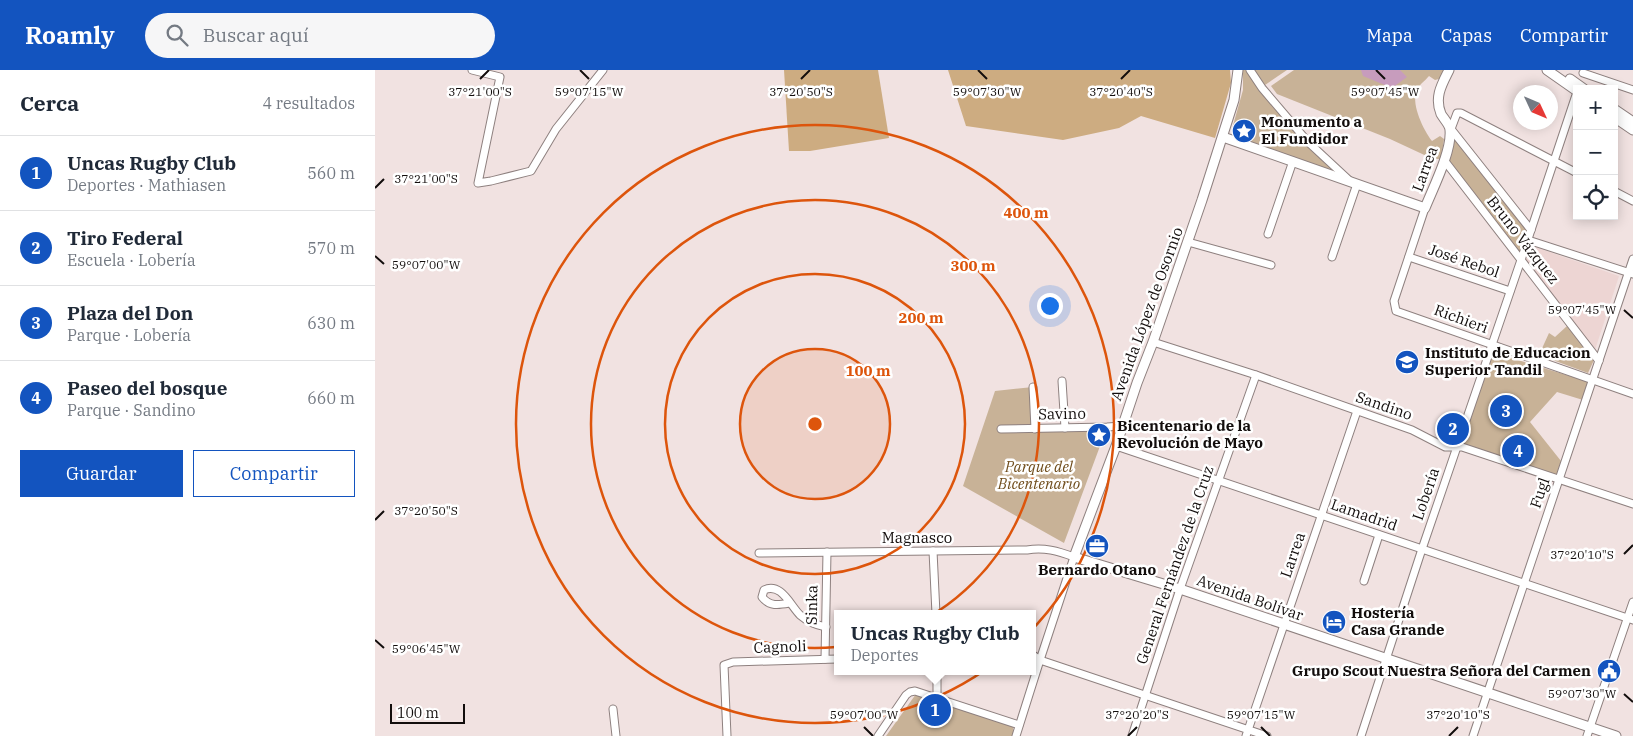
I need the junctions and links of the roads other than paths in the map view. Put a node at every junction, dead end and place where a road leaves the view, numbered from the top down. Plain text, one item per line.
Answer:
1 (472, 70) edge
2 (603, 70) edge
3 (1238, 70) edge
4 (1250, 70) edge
5 (1449, 70) edge
6 (1547, 70) edge
7 (1557, 70) edge
8 (1584, 72) edge
9 (1573, 85) edge
10 (1574, 85) edge
11 (1580, 85) edge
12 (1633, 90) edge
13 (1573, 106) edge
14 (1618, 112) edge
15 (1618, 120) edge
16 (1633, 122) edge
17 (1451, 129) junction
18 (1633, 130) edge
19 (1223, 137) junction
20 (1444, 160) junction
21 (1293, 161) junction
22 (1553, 162) junction
23 (1573, 171) edge
24 (1354, 183) junction
25 (1618, 194) edge
26 (1633, 201) edge
27 (1425, 208) junction
28 (1531, 230) junction
29 (1268, 234) dead end
30 (1528, 240) junction
31 (1188, 242) junction
32 (1332, 257) dead end
33 (1409, 257) junction
34 (1633, 259) edge
35 (1521, 260) junction
36 (1271, 265) dead end
37 (1631, 273) edge
38 (1510, 291) junction
39 (1394, 307) joint
40 (1153, 342) junction
41 (1492, 345) junction
42 (1599, 361) junction
43 (1256, 375) junction
44 (1592, 380) junction
45 (1062, 381) dead end
46 (1033, 387) dead end
47 (1633, 394) edge
48 (1357, 411) junction
49 (1122, 426) junction
50 (1035, 428) junction
51 (1065, 428) junction
52 (1001, 429) dead end
53 (1116, 446) junction
54 (1457, 447) junction
55 (1559, 479) junction
56 (1219, 481) junction
57 (1633, 504) edge
58 (1321, 515) junction
59 (1379, 535) junction
60 (1422, 549) junction
61 (933, 551) junction
62 (827, 552) junction
63 (759, 553) dead end
64 (1074, 557) junction
65 (1364, 581) dead end
66 (1524, 584) junction
67 (1180, 589) junction
68 (1633, 602) edge
69 (790, 603) dead end
70 (936, 610) edge
71 (1630, 619) edge
72 (1284, 624) junction
73 (826, 627) junction
74 (1036, 657) edge
75 (825, 659) junction
76 (834, 659) edge
77 (1387, 659) junction
78 (1040, 660) junction
79 (1036, 672) edge
80 (937, 675) edge
81 (1035, 675) edge
82 (1487, 693) junction
83 (1145, 696) junction
84 (937, 697) junction
85 (613, 709) dead end
86 (1019, 725) junction
87 (1589, 732) edge
88 (1247, 733) edge
89 (616, 736) edge
90 (727, 736) edge
91 (879, 736) edge
92 (1016, 736) edge
93 (1132, 736) edge
94 (1267, 736) edge
95 (1361, 736) edge
96 (1473, 736) edge
97 (1616, 736) edge

1 - 2 street
3 - 19 main road, Avenida López de Osornio
4 - 24 street
5 - 17 main road
6 - 9 main road
7 - 10 main road
8 - 11 street, Lobería
8 - 12 street
13 - 22 street, Lobería
14 - 16 main road
15 - 18 main road
17 - 20 main road, Larrea
17 - 22 street
17 - 28 street, Bruno Vázquez
19 - 21 main road
19 - 31 main road, Avenida López de Osornio
20 - 27 main road, Larrea
20 - 35 street, Bruno Vázquez
21 - 24 main road
21 - 29 street
22 - 23 street
22 - 28 street, Lobería
24 - 27 main road
24 - 32 street
25 - 26 street
27 - 33 street, Larrea
28 - 30 street, Lobería
30 - 35 street, Lobería
30 - 37 street
31 - 36 street
31 - 40 main road, Avenida López de Osornio
33 - 38 street, José Rebol
33 - 39 street, Larrea
34 - 37 street, Fugl
35 - 38 street, Lobería
35 - 42 street, Bruno Vázquez
37 - 42 street, Fugl
38 - 41 street, Lobería
39 - 41 street, Richieri
40 - 43 street, Sandino
40 - 49 main road, Avenida López de Osornio
41 - 44 street, Richieri
41 - 54 street, Lobería
42 - 44 street, Fugl
43 - 48 street, Sandino
43 - 56 street, General Fernández de la Cruz
44 - 47 street, Richieri
44 - 55 street, Fugl
45 - 51 street
46 - 50 street
48 - 54 street, Sandino
48 - 58 street, Larrea
49 - 51 street, Savino
49 - 53 main road, Avenida López de Osornio
50 - 51 street, Savino
50 - 52 street, Savino
53 - 56 street, Lamadrid
53 - 64 main road, Avenida López de Osornio
54 - 55 street, Sandino
54 - 60 street, Lobería
55 - 57 street, Sandino
55 - 66 street, Fugl
56 - 58 street, Lamadrid
56 - 67 street, General Fernández de la Cruz
58 - 59 street, Lamadrid
58 - 72 street, Larrea
59 - 60 street, Lamadrid
59 - 65 street
60 - 66 street, Lamadrid
60 - 77 street, Lobería
61 - 62 street, Magnasco
61 - 64 street, Magnasco
61 - 70 street
62 - 63 street, Magnasco
62 - 73 street, Sinka
64 - 67 main road, Avenida Bolívar
64 - 78 street, Avenida López de Osornio
66 - 71 street, Lamadrid
66 - 82 street, Fugl
67 - 72 main road, Avenida Bolívar
67 - 83 street, General Fernández de la Cruz
68 - 71 street
69 - 73 street
71 - 87 street
72 - 77 main road, Avenida Bolívar
72 - 88 street, Larrea
73 - 75 street, Sinka
74 - 78 street
75 - 76 street, Cagnoli
75 - 90 street, Cagnoli
77 - 82 main road, Avenida Bolívar
77 - 95 street, Lobería
78 - 79 street, Avenida López de Osornio
78 - 83 street
80 - 84 street
81 - 86 street, Avenida López de Osornio
82 - 87 main road, Avenida Bolívar
82 - 96 street, Fugl
83 - 88 street
83 - 93 street, General Fernández de la Cruz
84 - 86 street
84 - 91 street
85 - 89 street
86 - 92 street, Avenida López de Osornio
87 - 97 main road, Avenida Bolívar
88 - 94 street

